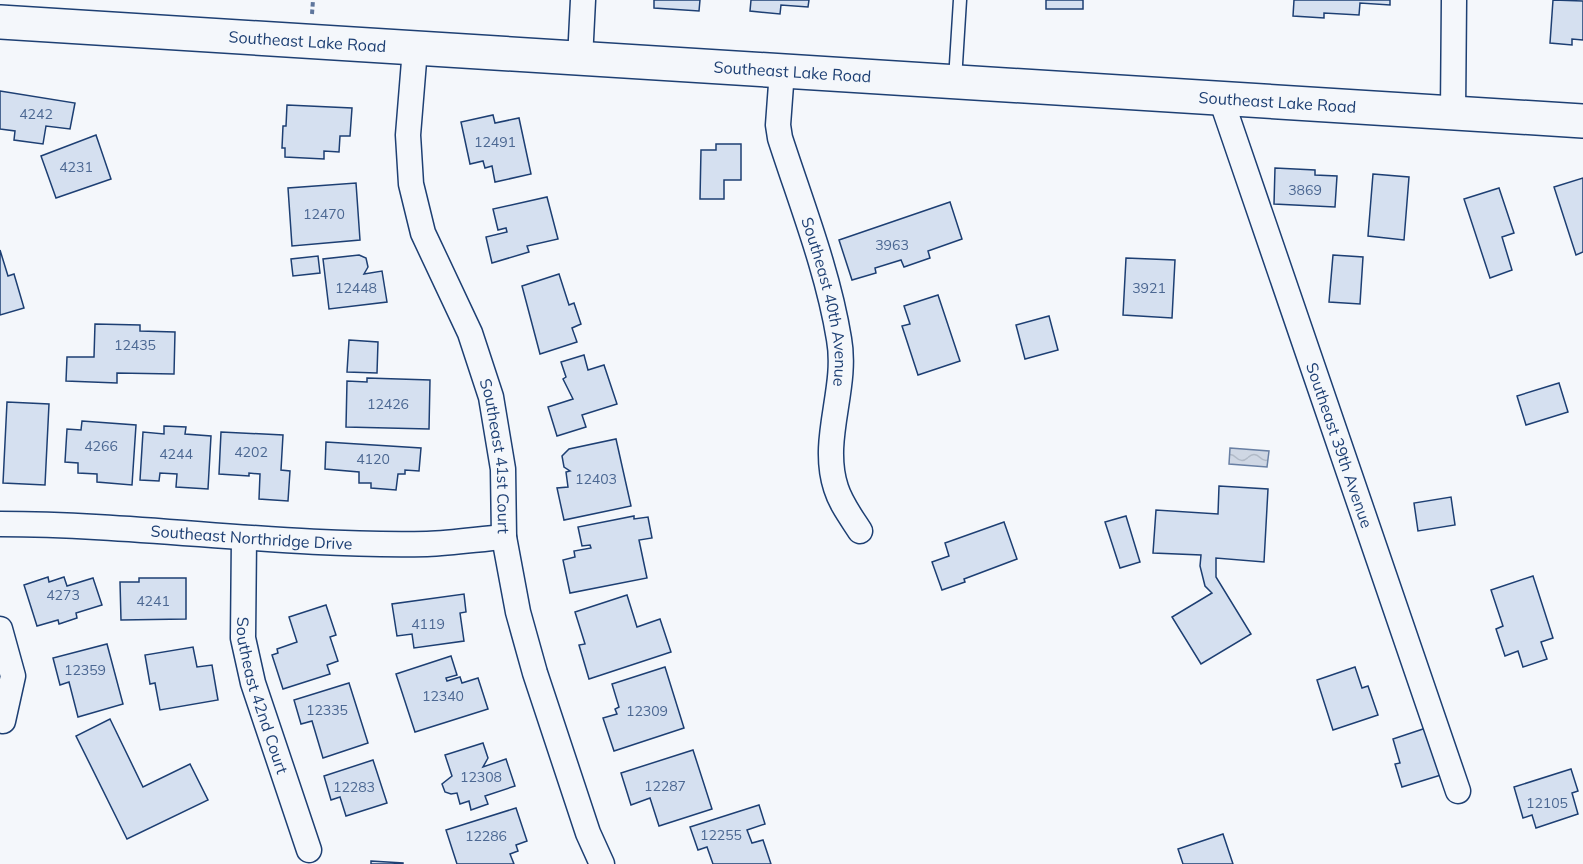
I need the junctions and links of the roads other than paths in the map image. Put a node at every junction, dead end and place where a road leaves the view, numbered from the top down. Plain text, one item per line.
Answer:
1 (583, 0) edge
2 (960, 0) edge
3 (1454, 0) edge
4 (0, 22) edge
5 (415, 49) junction
6 (580, 59) junction
7 (782, 71) junction
8 (955, 81) junction
9 (1221, 99) junction
10 (1453, 112) junction
11 (1583, 121) edge
12 (0, 524) edge
13 (860, 531) dead end
14 (504, 537) junction
15 (244, 538) junction
16 (0, 628) edge
17 (3, 721) dead end
18 (1458, 792) dead end
19 (309, 850) dead end
20 (602, 864) edge

1 - 6 street
2 - 8 lane
3 - 10 street
4 - 5 main road, Southeast Lake Road
5 - 6 main road, Southeast Lake Road
5 - 14 street, Southeast 41st Court
6 - 7 main road, Southeast Lake Road
7 - 8 main road, Southeast Lake Road
7 - 13 street, Southeast 40th Avenue
8 - 9 main road, Southeast Lake Road
9 - 10 main road, Southeast Lake Road
9 - 18 street, Southeast 39th Avenue
10 - 11 main road, Southeast Lake Road
12 - 15 street, Southeast Northridge Drive
14 - 15 street, Southeast Northridge Drive
14 - 20 street, Southeast 41st Court
15 - 19 street, Southeast 42nd Court
16 - 17 street

